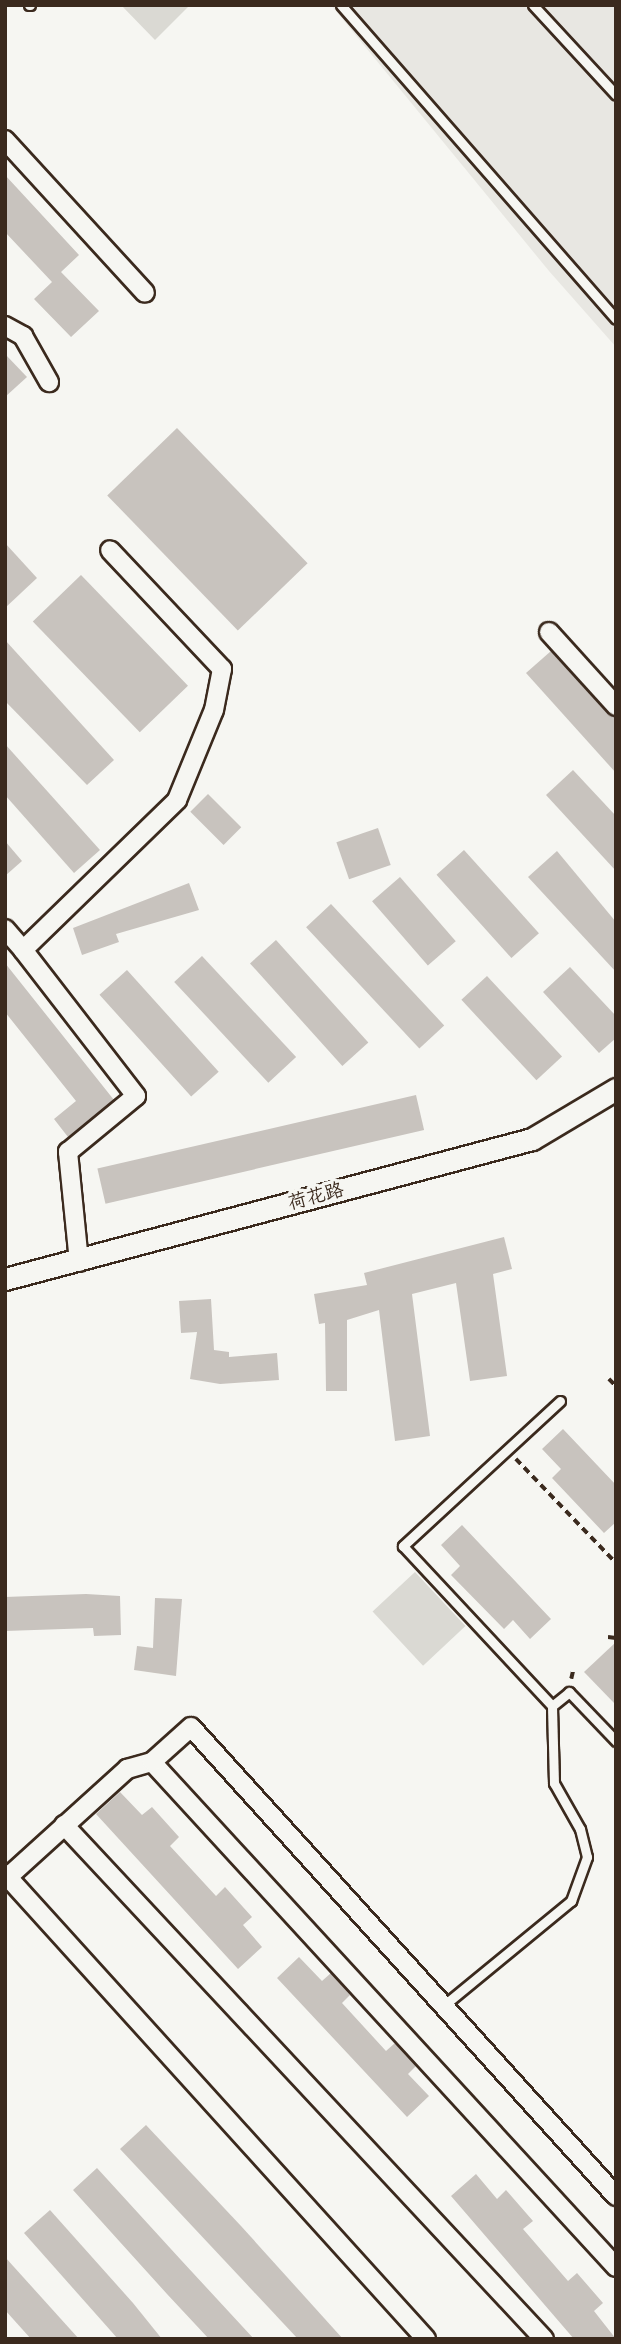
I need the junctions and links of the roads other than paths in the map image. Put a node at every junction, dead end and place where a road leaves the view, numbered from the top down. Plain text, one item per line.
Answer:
1 (341, 5) edge
2 (533, 5) edge
3 (616, 95) edge
4 (5, 140) edge
5 (145, 293) dead end
6 (616, 319) edge
7 (5, 326) edge
8 (49, 382) dead end
9 (110, 551) dead end
10 (549, 632) dead end
11 (616, 706) edge
12 (5, 929) edge
13 (23, 950) junction
14 (616, 1089) edge
15 (79, 1262) junction
16 (5, 1279) edge
17 (560, 1401) dead end
18 (552, 1706) junction
19 (616, 1741) edge
20 (152, 1762) junction
21 (64, 1825) junction
22 (7, 1875) edge
23 (443, 2006) junction
24 (616, 2196) edge
25 (616, 2267) edge
26 (426, 2339) edge
27 (544, 2339) edge

1 - 6 lane
2 - 3 lane
4 - 5 street
7 - 8 street
9 - 13 street
10 - 11 street
12 - 13 street
13 - 15 street
14 - 15 street, 荷花路
15 - 16 street, 荷花路
17 - 18 lane
18 - 19 lane
18 - 23 lane
20 - 21 street
20 - 23 street
20 - 25 street
21 - 22 street
21 - 27 street
22 - 26 street
23 - 24 street

